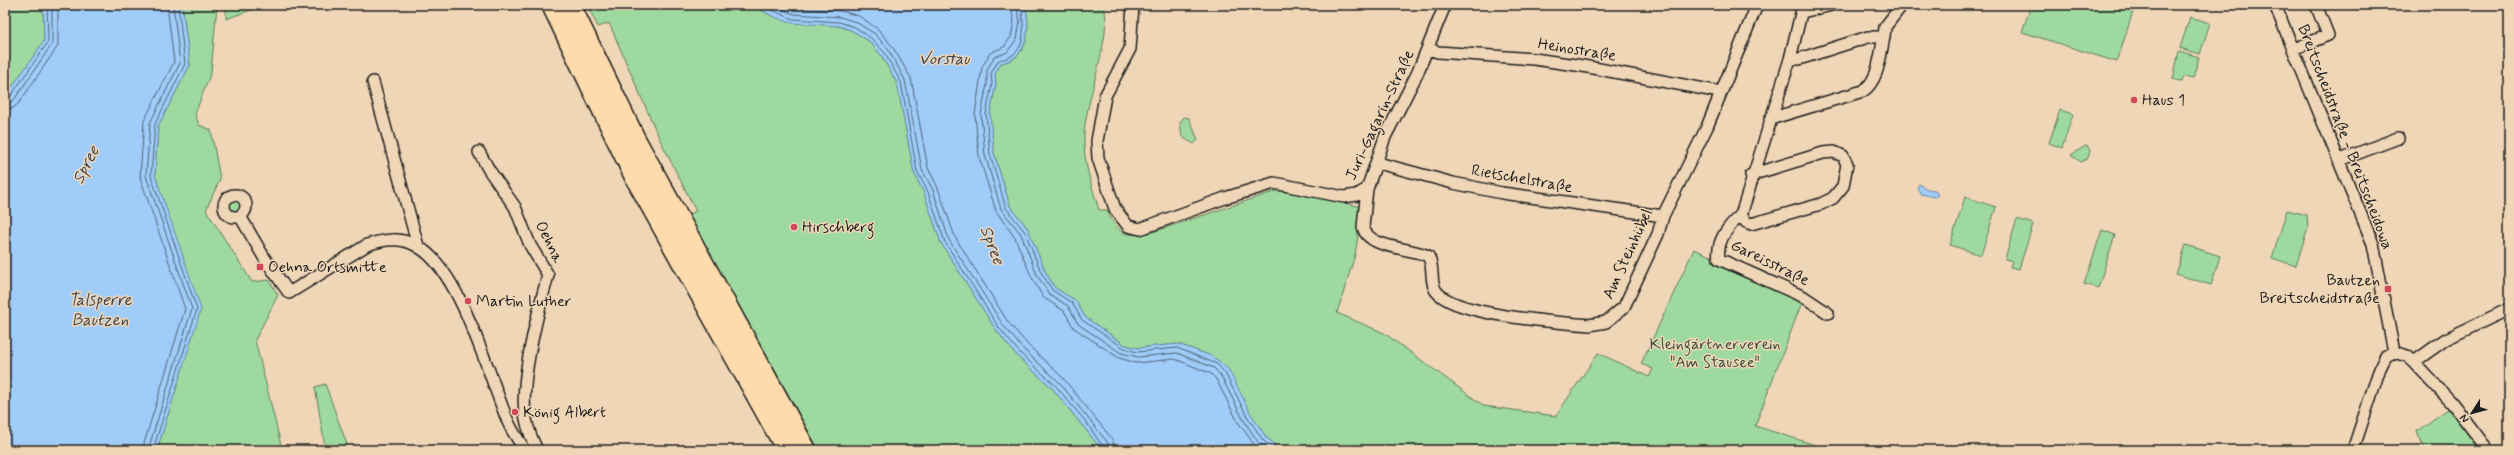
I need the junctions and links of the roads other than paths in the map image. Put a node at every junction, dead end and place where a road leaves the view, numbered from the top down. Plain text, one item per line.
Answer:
1 (552, 5) edge
2 (570, 5) edge
3 (1133, 5) edge
4 (1445, 5) edge
5 (1757, 5) edge
6 (1832, 5) edge
7 (1902, 5) edge
8 (2275, 5) edge
9 (2316, 5) edge
10 (1802, 9) edge
11 (1884, 37) junction
12 (1429, 49) junction
13 (2294, 49) junction
14 (1790, 59) junction
15 (373, 82) dead end
16 (1720, 92) junction
17 (1770, 119) junction
18 (2398, 138) dead end
19 (479, 152) dead end
20 (2340, 160) junction
21 (1378, 163) junction
22 (1751, 175) junction
23 (1367, 189) junction
24 (1740, 215) junction
25 (240, 216) dead end
26 (1663, 216) junction
27 (418, 246) junction
28 (2509, 309) edge
29 (1828, 313) dead end
30 (2394, 352) junction
31 (2414, 362) junction
32 (787, 439) edge
33 (525, 450) edge
34 (537, 450) edge
35 (806, 450) edge
36 (2353, 450) edge
37 (2488, 450) edge

1 - 32 highway
2 - 32 highway
3 - 23 street, Juri-Gagarin-Straße
4 - 12 street, Juri-Gagarin-Straße
5 - 16 street, Am Steinhübel
6 - 10 street, Gareisstraße
7 - 11 street
8 - 13 street, Breitscheidstraße - Breitscheidowa
9 - 13 street
10 - 14 street, Gareisstraße
11 - 14 street
11 - 17 street
12 - 16 street, Heinostraße
12 - 21 street, Juri-Gagarin-Straße
13 - 20 street, Breitscheidstraße - Breitscheidowa
14 - 17 street, Gareisstraße
15 - 27 street
16 - 26 street, Am Steinhübel
17 - 22 street, Gareisstraße
18 - 20 street
19 - 34 street, Oehna
20 - 30 street, Breitscheidstraße - Breitscheidowa
21 - 23 street, Juri-Gagarin-Straße
21 - 26 street, Rietschelstraße
22 - 24 street, Gareisstraße
22 - 24 street, Gareisstraße
23 - 26 street, Am Steinhübel
24 - 29 street, Gareisstraße
25 - 27 street
27 - 33 street
28 - 31 street
30 - 31 street
30 - 36 street
31 - 37 street
32 - 35 highway

